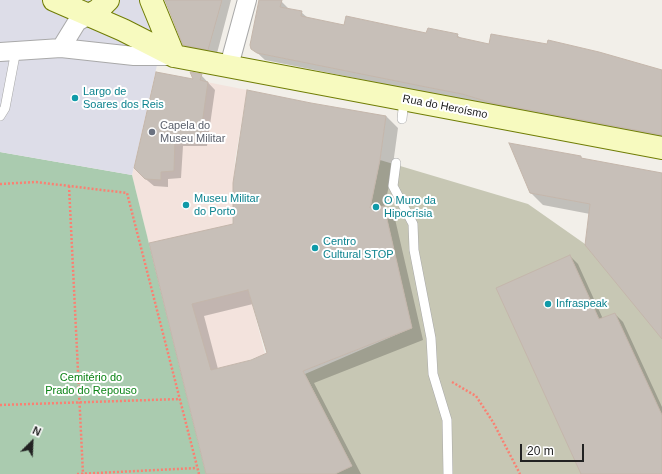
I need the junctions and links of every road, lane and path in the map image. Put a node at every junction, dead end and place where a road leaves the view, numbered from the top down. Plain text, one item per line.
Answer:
1 (54, 0) edge
2 (108, 0) edge
3 (151, 0) edge
4 (247, 0) edge
5 (89, 15) junction
6 (61, 48) junction
7 (8, 51) edge
8 (174, 56) junction
9 (229, 66) junction
10 (0, 116) edge
11 (662, 148) edge
12 (396, 163) dead end
13 (0, 184) edge
14 (69, 186) junction
15 (433, 374) junction
16 (180, 399) junction
17 (80, 402) junction
18 (0, 404) edge
19 (197, 468) junction
20 (77, 474) edge
21 (83, 474) edge
22 (199, 474) edge
23 (448, 474) edge
24 (520, 474) edge

1 - 5 main road
2 - 5 main road
3 - 8 main road
4 - 9 street
5 - 6 street
5 - 8 main road
6 - 7 street
6 - 8 street
7 - 10 lane
8 - 9 main road
9 - 11 main road, Rua do Heroísmo
12 - 15 lane
13 - 14 path
14 - 16 path
14 - 17 path
15 - 23 lane
15 - 24 path
16 - 17 path
16 - 19 path
17 - 18 path
17 - 21 path
19 - 21 path
19 - 22 path
20 - 21 path

